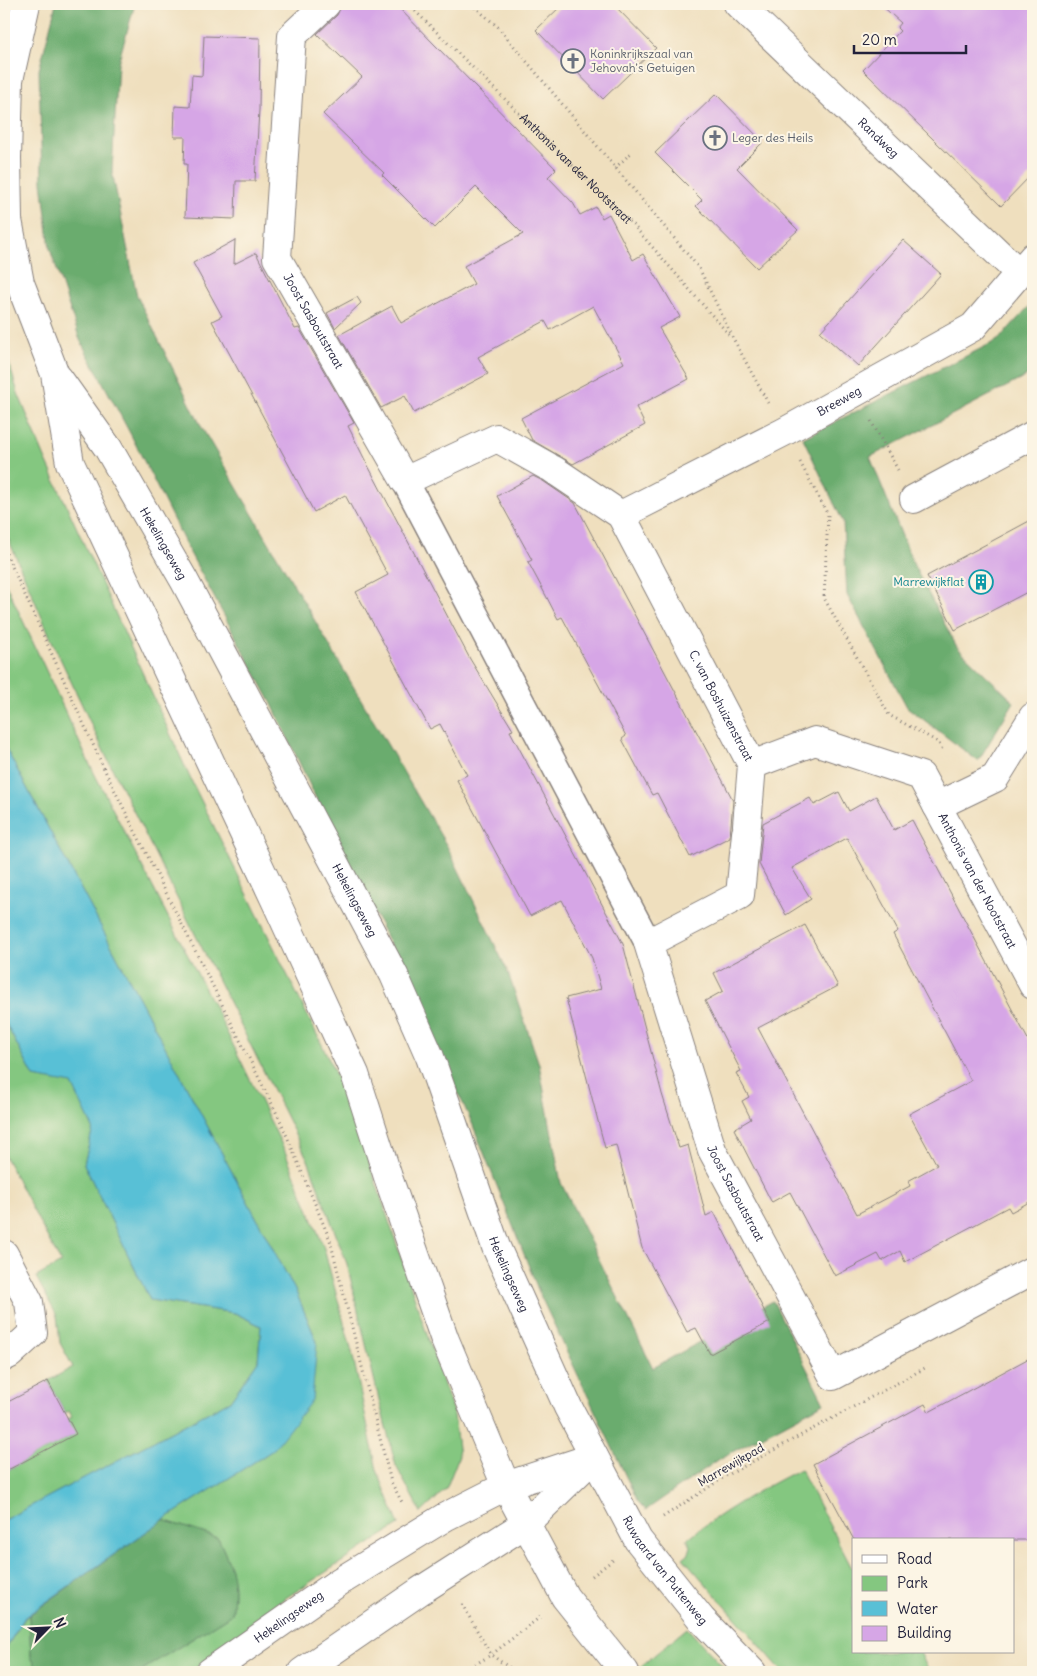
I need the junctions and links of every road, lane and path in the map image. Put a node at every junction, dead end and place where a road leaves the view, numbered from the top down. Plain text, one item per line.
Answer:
1 (26, 4) edge
2 (326, 4) edge
3 (408, 4) edge
4 (471, 4) edge
5 (738, 4) edge
6 (632, 152) dead end
7 (616, 168) junction
8 (1026, 265) edge
9 (734, 340) junction
10 (55, 374) junction
11 (856, 393) junction
12 (784, 432) junction
13 (1033, 435) edge
14 (405, 481) junction
15 (914, 499) joint
16 (621, 515) junction
17 (4, 549) edge
18 (1033, 717) edge
19 (752, 764) junction
20 (922, 776) joint
21 (964, 793) junction
22 (937, 806) junction
23 (648, 943) junction
24 (1033, 985) edge
25 (4, 1254) edge
26 (1033, 1270) edge
27 (4, 1357) edge
28 (928, 1367) dead end
29 (594, 1457) junction
30 (506, 1486) junction
31 (525, 1524) junction
32 (420, 1532) junction
33 (638, 1540) junction
34 (565, 1597) junction
35 (491, 1655) junction
36 (210, 1672) edge
37 (302, 1672) edge
38 (462, 1672) edge
39 (516, 1672) edge
40 (625, 1672) edge
41 (752, 1672) edge

1 - 10 street, Hekelingseweg
2 - 14 street, Joost Sasboutstraat
3 - 9 path, Anthonis van der Nootstraat
4 - 7 path, Anthonis van der Nootstraat
5 - 8 street, Randweg
6 - 7 path
7 - 9 path, Anthonis van der Nootstraat
8 - 11 street, Breeweg
9 - 12 path, Anthonis van der Nootstraat
10 - 29 street, Hekelingseweg
10 - 30 street, Hekelingseweg
11 - 12 street, Breeweg
11 - 15 path
12 - 16 street, Breeweg
12 - 21 path, Anthonis van der Nootstraat
13 - 15 street
14 - 16 street
14 - 23 street
16 - 19 street, C. van Boshuizenstraat
17 - 32 path
18 - 21 street
19 - 20 street, C. van Boshuizenstraat
19 - 23 street
20 - 22 street, Anthonis van der Nootstraat
21 - 22 street
22 - 24 street, Anthonis van der Nootstraat
23 - 26 street, Joost Sasboutstraat
25 - 27 street
28 - 33 path, Marrewijkpad
29 - 30 street, Hekelingseweg
29 - 31 street
29 - 33 street, Ruwaard van Puttenweg
30 - 31 street
30 - 32 street, Hekelingseweg
31 - 34 street
31 - 37 street
32 - 36 street, Hekelingseweg
33 - 34 path, Marrewijkpad
33 - 41 street, Ruwaard van Puttenweg
34 - 35 path, Marrewijkpad
34 - 40 street
35 - 38 path, Marrewijkpad
35 - 39 path

